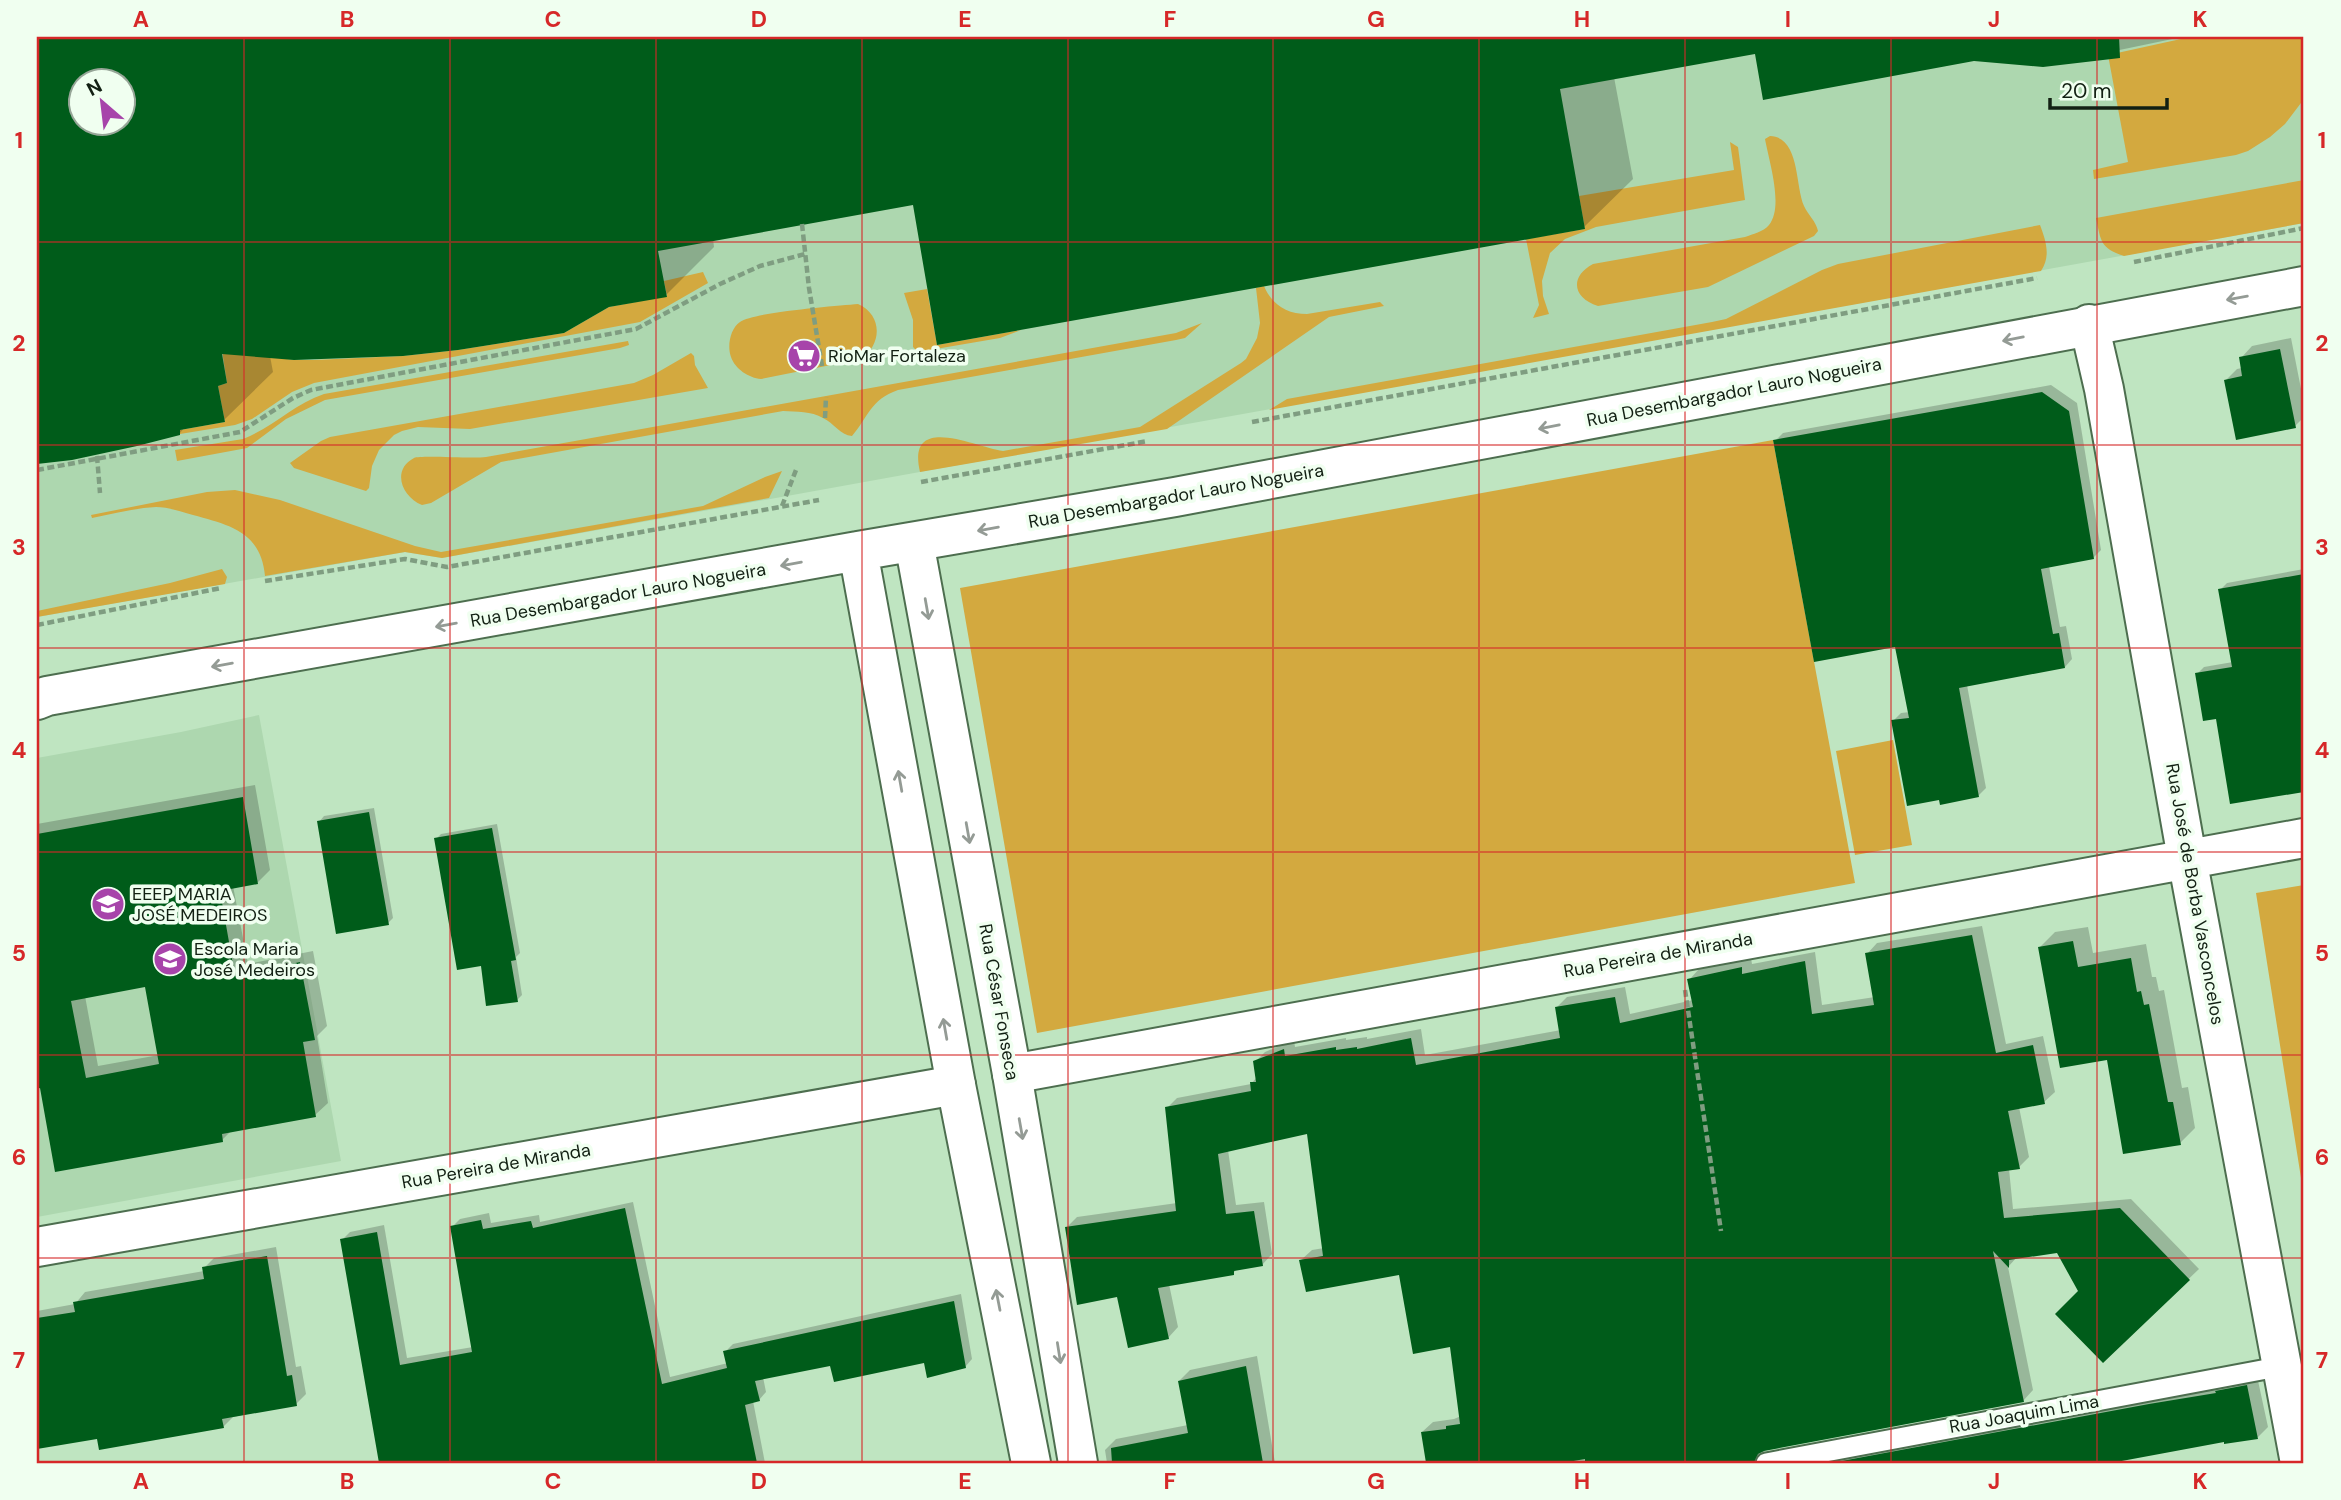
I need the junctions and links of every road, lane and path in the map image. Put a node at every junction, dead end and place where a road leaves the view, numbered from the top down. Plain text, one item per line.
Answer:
1 (802, 224) dead end
2 (2304, 228) edge
3 (805, 254) junction
4 (2134, 262) dead end
5 (2037, 278) dead end
6 (2304, 286) edge
7 (2089, 324) junction
8 (822, 366) dead end
9 (826, 397) dead end
10 (825, 418) dead end
11 (1252, 422) dead end
12 (1148, 441) dead end
13 (97, 456) junction
14 (37, 470) edge
15 (796, 470) dead end
16 (921, 482) dead end
17 (100, 493) dead end
18 (819, 500) dead end
19 (781, 507) junction
20 (914, 542) junction
21 (858, 551) junction
22 (265, 581) dead end
23 (221, 588) dead end
24 (37, 625) edge
25 (40, 697) edge
26 (2304, 838) edge
27 (2187, 859) junction
28 (1685, 987) dead end
29 (1012, 1074) junction
30 (956, 1085) junction
31 (1721, 1231) dead end
32 (37, 1247) edge
33 (2291, 1372) edge
34 (1031, 1463) edge
35 (1078, 1463) edge
36 (1766, 1463) edge
37 (2300, 1463) edge

1 - 3 path
2 - 4 path
3 - 8 path
3 - 13 path
5 - 11 path
6 -> 7 street, Rua Desembargador Lauro Nogueira
7 -> 20 street, Rua Desembargador Lauro Nogueira
7 - 27 street, Rua José de Borba Vasconcelos
9 - 10 path
12 - 16 path
13 - 14 path
13 - 17 path
15 - 19 path
18 - 19 path
19 - 22 path
20 - 21 street, Rua Desembargador Lauro Nogueira
20 -> 29 street, Rua César Fonseca
21 -> 25 street, Rua Desembargador Lauro Nogueira
30 -> 21 street
23 - 24 path
26 - 27 street, Rua Pereira de Miranda
27 - 29 street, Rua Pereira de Miranda
27 - 33 street, Rua José de Borba Vasconcelos
28 - 31 path
29 -> 35 street, Rua César Fonseca
30 - 32 street, Rua Pereira de Miranda
34 -> 30 street
33 - 36 lane, Rua Joaquim Lima
33 - 37 street, Rua José de Borba Vasconcelos

